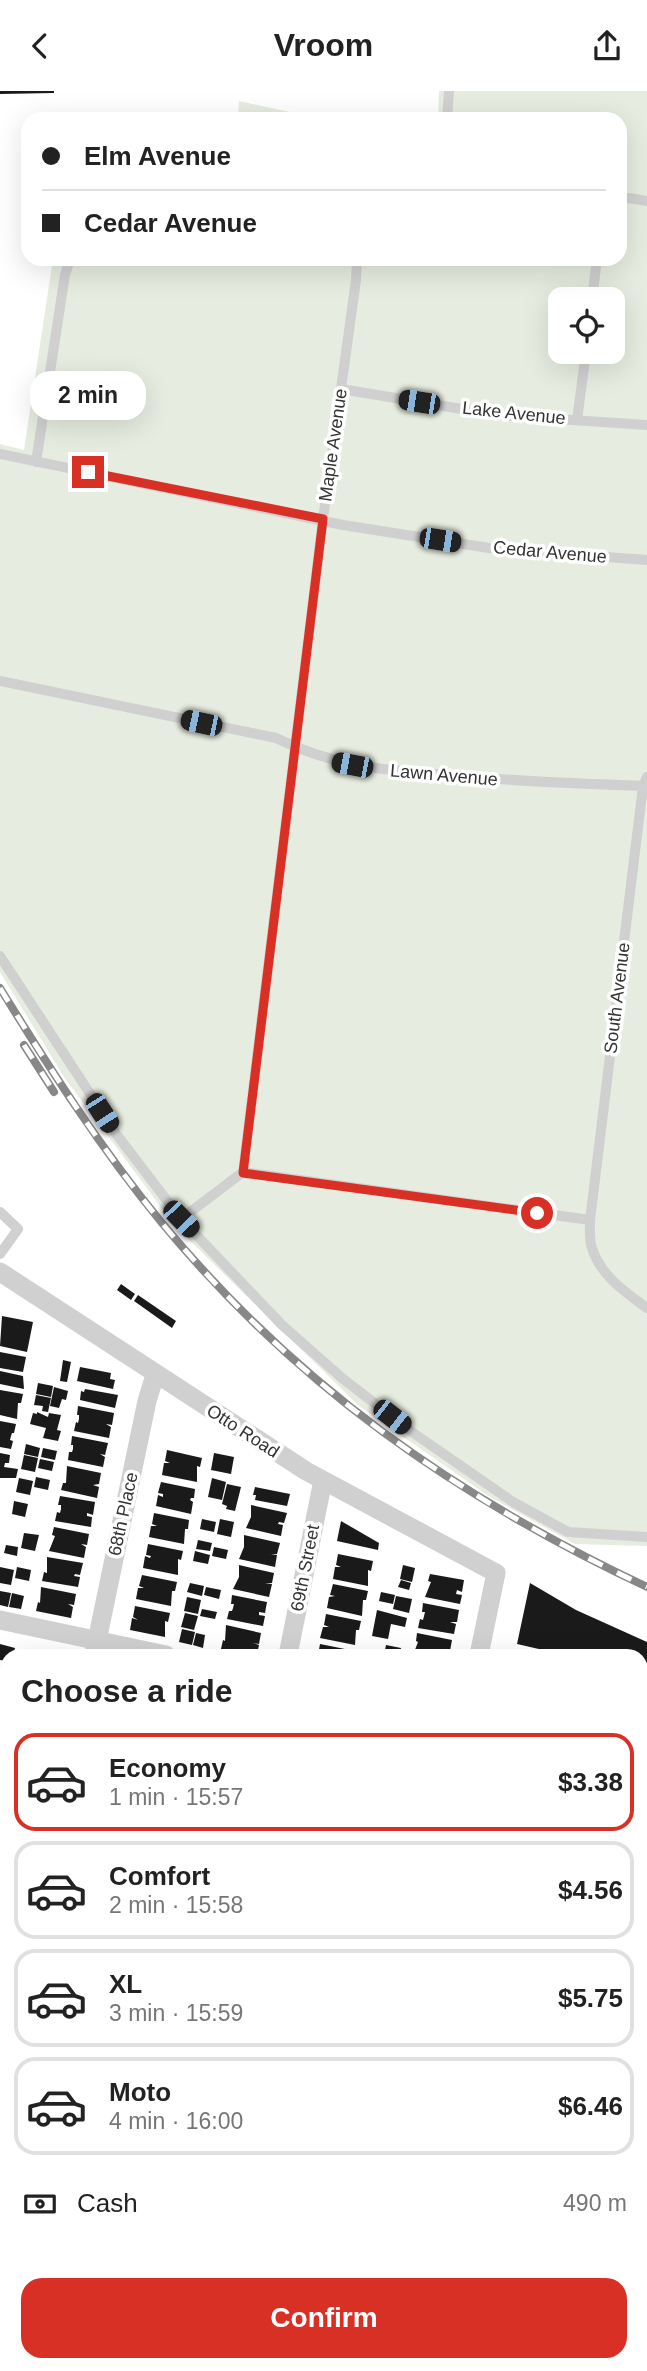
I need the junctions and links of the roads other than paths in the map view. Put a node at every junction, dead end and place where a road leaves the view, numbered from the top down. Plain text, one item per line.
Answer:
1 (449, 91) edge
2 (448, 112) edge
3 (627, 200) edge
4 (647, 201) edge
5 (68, 266) edge
6 (357, 266) edge
7 (596, 266) edge
8 (594, 287) edge
9 (584, 364) edge
10 (341, 389) junction
11 (577, 420) junction
12 (647, 425) edge
13 (0, 454) edge
14 (36, 462) junction
15 (323, 519) junction
16 (647, 560) edge
17 (0, 681) edge
18 (295, 748) junction
19 (646, 783) edge
20 (0, 956) edge
21 (243, 1173) junction
22 (0, 1212) edge
23 (181, 1219) junction
24 (590, 1220) junction
25 (0, 1254) edge
26 (0, 1272) edge
27 (647, 1308) edge
28 (155, 1374) junction
29 (323, 1480) junction
30 (647, 1537) edge
31 (0, 1620) edge
32 (95, 1648) edge
33 (289, 1649) edge
34 (480, 1649) edge

1 - 2 lane
3 - 4 lane
5 - 14 lane
6 - 10 lane, Maple Avenue
7 - 8 lane
9 - 11 lane
10 - 11 lane, Lake Avenue
10 - 15 lane, Maple Avenue
11 - 12 lane, Lake Avenue
13 - 14 lane, Cedar Avenue
14 - 15 lane, Cedar Avenue
15 - 16 lane, Cedar Avenue
15 - 18 lane, Maple Avenue
17 - 18 lane, Lawn Avenue
18 - 19 lane, Lawn Avenue
18 - 21 lane, Maple Avenue
19 - 24 lane, South Avenue
20 - 23 lane
21 - 23 lane
21 - 24 lane
22 - 25 lane
23 - 30 lane
24 - 27 lane, South Avenue
26 - 28 street, Otto Road
28 - 29 street, Otto Road
28 - 32 street, 68th Place
29 - 33 street, 69th Street
29 - 34 street, Otto Road
31 - 32 street

